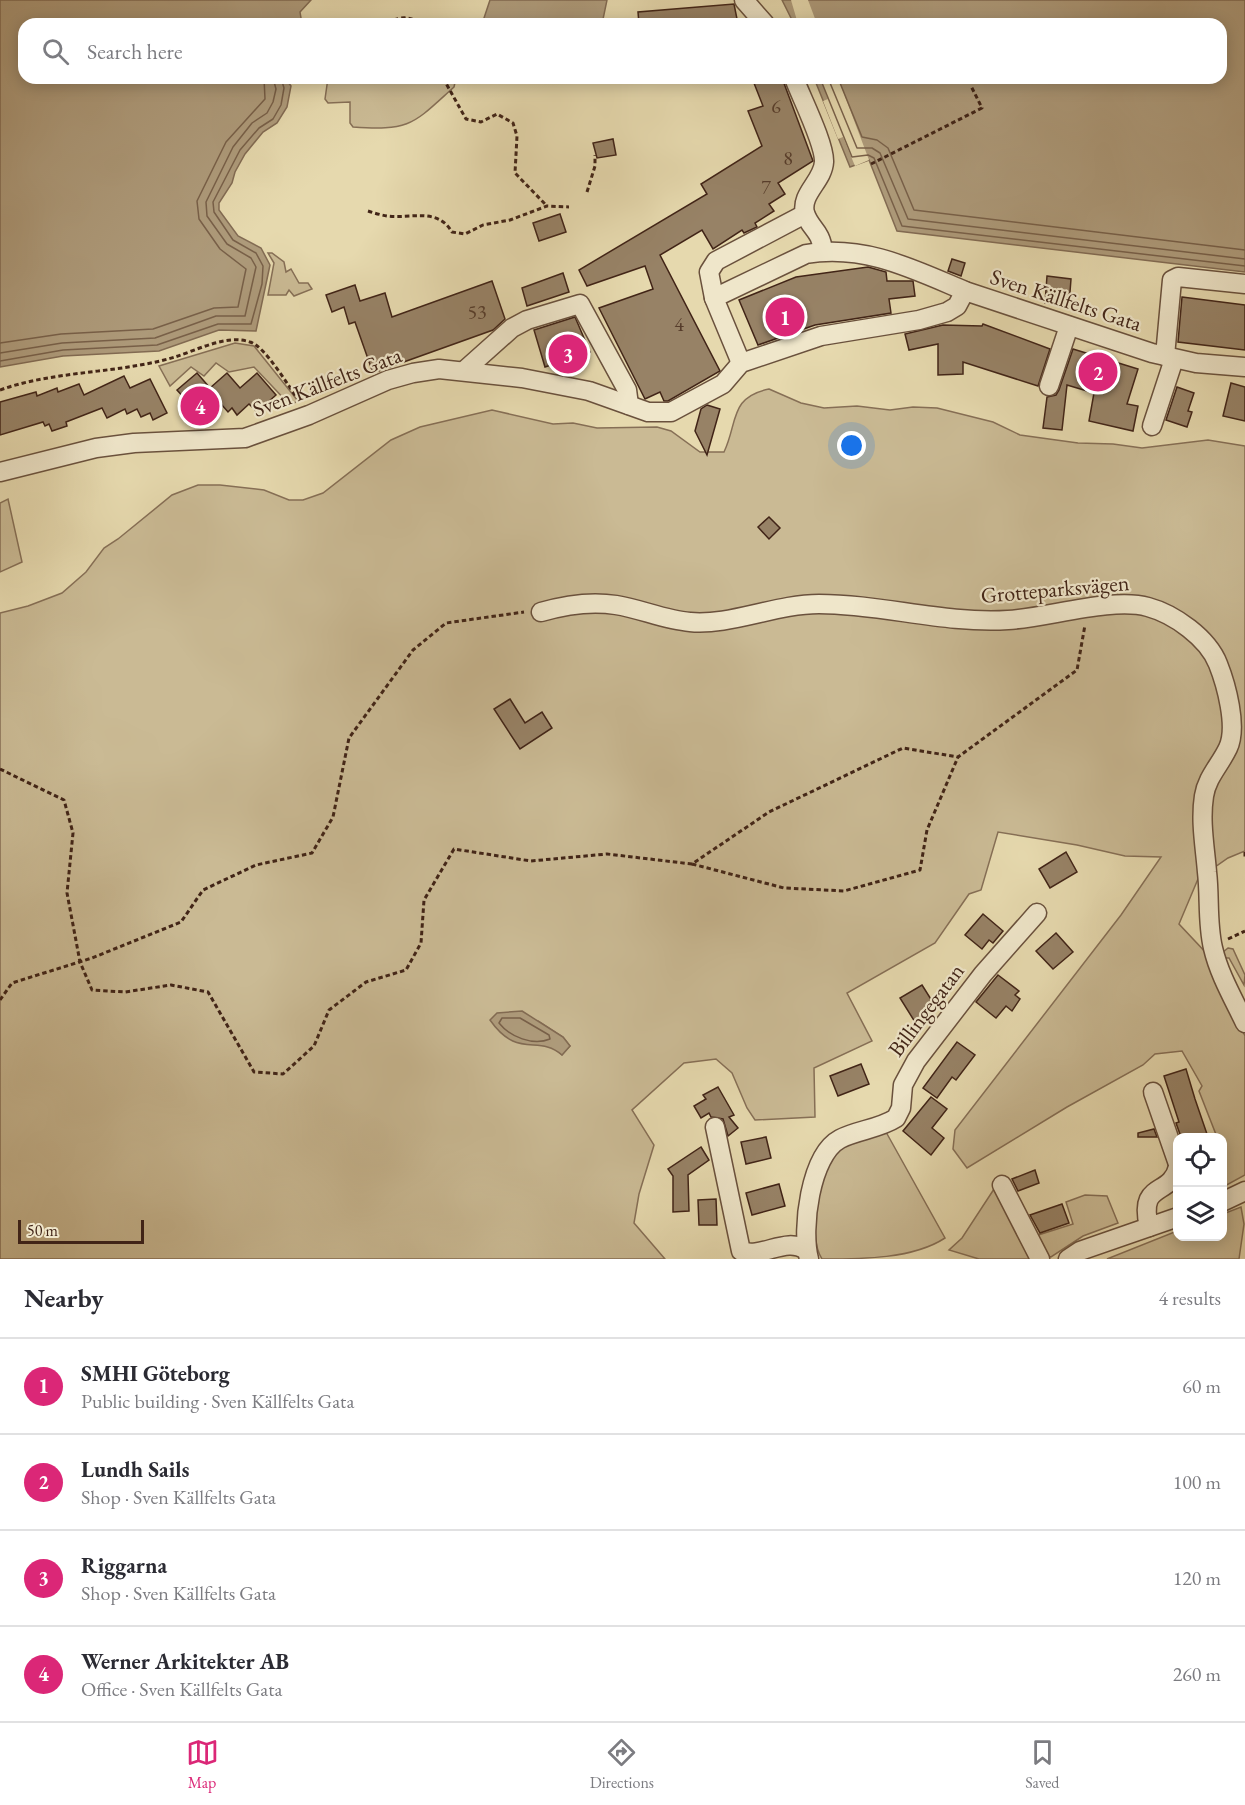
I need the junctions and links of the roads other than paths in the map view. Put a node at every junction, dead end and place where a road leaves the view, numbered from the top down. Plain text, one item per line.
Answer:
1 (744, 0) edge
2 (760, 18) edge
3 (796, 84) edge
4 (806, 214) junction
5 (823, 251) junction
6 (1245, 284) edge
7 (965, 291) junction
8 (714, 298) junction
9 (1069, 326) junction
10 (1170, 358) junction
11 (741, 363) junction
12 (1245, 367) edge
13 (465, 370) junction
14 (1049, 386) dead end
15 (629, 405) junction
16 (1152, 426) dead end
17 (0, 472) edge
18 (541, 612) road end
19 (1037, 913) dead end
20 (1245, 1023) edge
21 (1153, 1092) dead end
22 (715, 1127) dead end
23 (1173, 1151) edge
24 (1173, 1179) edge
25 (1002, 1185) dead end
26 (1245, 1191) edge
27 (1227, 1200) edge
28 (1173, 1219) edge
29 (1149, 1227) junction
30 (808, 1255) edge
31 (1040, 1259) edge
32 (1068, 1259) edge

1 - 2 street
3 - 4 street
4 - 5 street
4 - 8 street
5 - 7 street
5 - 8 street
6 - 10 street, Sven Källfelts Gata
7 - 9 street, Sven Källfelts Gata
7 - 11 street, Sven Källfelts Gata
8 - 11 street
9 - 10 street, Sven Källfelts Gata
9 - 14 street
10 - 12 street, Sven Källfelts Gata
10 - 16 street
11 - 15 street, Sven Källfelts Gata
13 - 15 street, Sven Källfelts Gata
13 - 15 street
13 - 17 street, Sven Källfelts Gata
18 - 20 street, Grotteparksvägen
19 - 30 street, Billingegatan
21 - 23 street
22 - 30 street, Billingegatan
24 - 29 street
25 - 31 street
26 - 27 street
28 - 29 street
29 - 32 street

